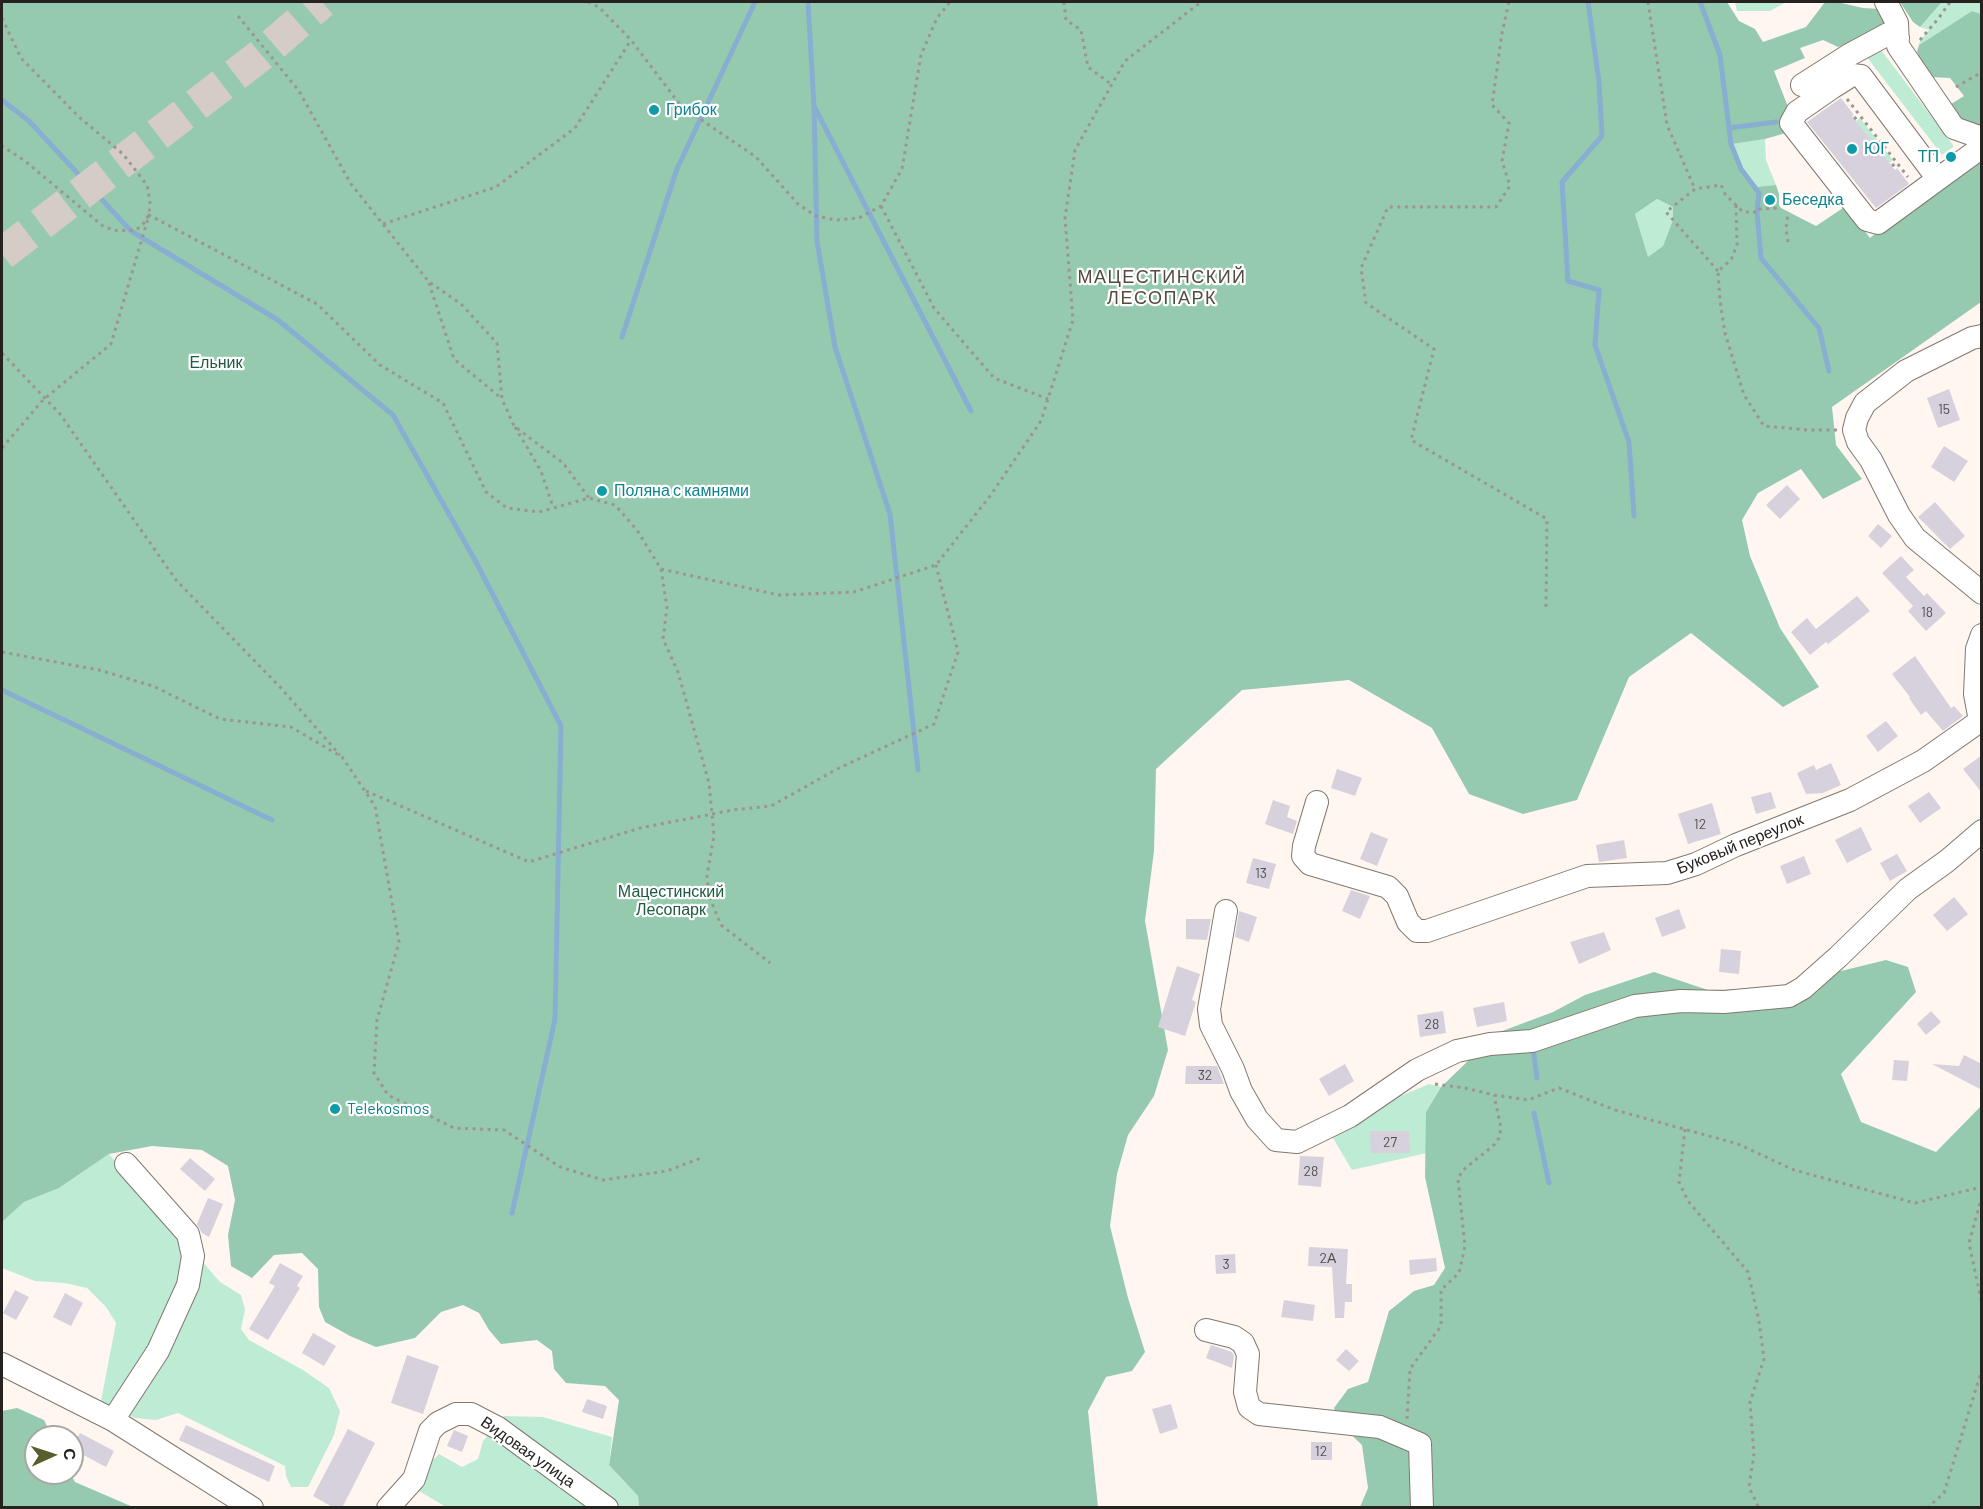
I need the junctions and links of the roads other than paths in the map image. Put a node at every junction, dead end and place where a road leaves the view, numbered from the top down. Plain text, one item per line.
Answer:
1 (1886, 2) edge
2 (1909, 39) junction
3 (1802, 85) dead end
4 (1982, 138) edge
5 (1982, 147) edge
6 (1938, 179) junction
7 (1982, 336) edge
8 (1982, 592) edge
9 (1982, 635) edge
10 (1317, 802) dead end
11 (1982, 831) edge
12 (1226, 911) dead end
13 (126, 1164) dead end
14 (1206, 1330) dead end
15 (2, 1364) edge
16 (113, 1420) junction
17 (252, 1508) edge
18 (388, 1508) edge
19 (607, 1508) edge
20 (1422, 1508) edge

1 - 2 street
2 - 3 street
2 - 4 street
5 - 6 street
6 - 6 street
7 - 8 street
9 - 10 street, Буковый переулок
11 - 12 street
13 - 16 street
14 - 20 street
15 - 16 street
16 - 17 street
18 - 19 street, Видовая улица

